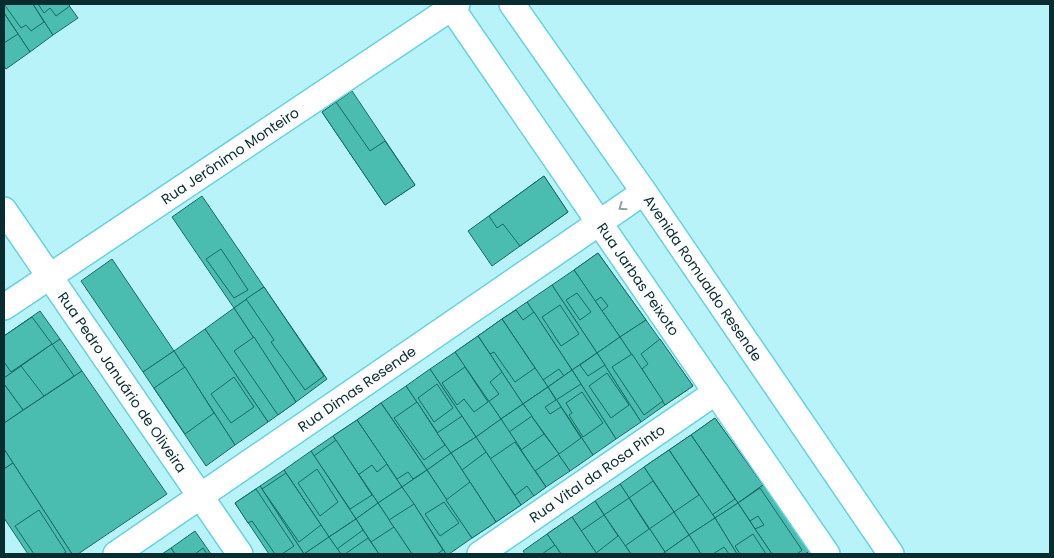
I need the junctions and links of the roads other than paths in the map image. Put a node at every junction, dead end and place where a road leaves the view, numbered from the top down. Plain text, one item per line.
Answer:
1 (512, 4) edge
2 (452, 5) edge
3 (644, 192) junction
4 (4, 210) edge
5 (599, 222) junction
6 (49, 276) junction
7 (4, 307) edge
8 (716, 392) junction
9 (200, 496) junction
10 (116, 554) edge
11 (240, 554) edge
12 (480, 554) edge
13 (827, 554) edge
14 (891, 554) edge

1 - 3 street, Avenida Romualdo Resende
2 - 5 street, Rua Jarbas Peixoto
2 - 6 street, Rua Jerônimo Monteiro
3 -> 5 street, Rua Dimas Resende
3 - 14 street, Avenida Romualdo Resende
4 - 6 street, Rua Pedro Januário de Oliveira
5 - 8 street, Rua Jarbas Peixoto
5 - 9 street, Rua Dimas Resende
6 - 7 street, Rua Jerônimo Monteiro
6 - 9 street, Rua Pedro Januário de Oliveira
8 - 12 street, Rua Vital da Rosa Pinto
8 - 13 street, Rua Jarbas Peixoto
9 - 10 street, Rua Dimas Resende
9 - 11 street, Rua Pedro Januário de Oliveira

